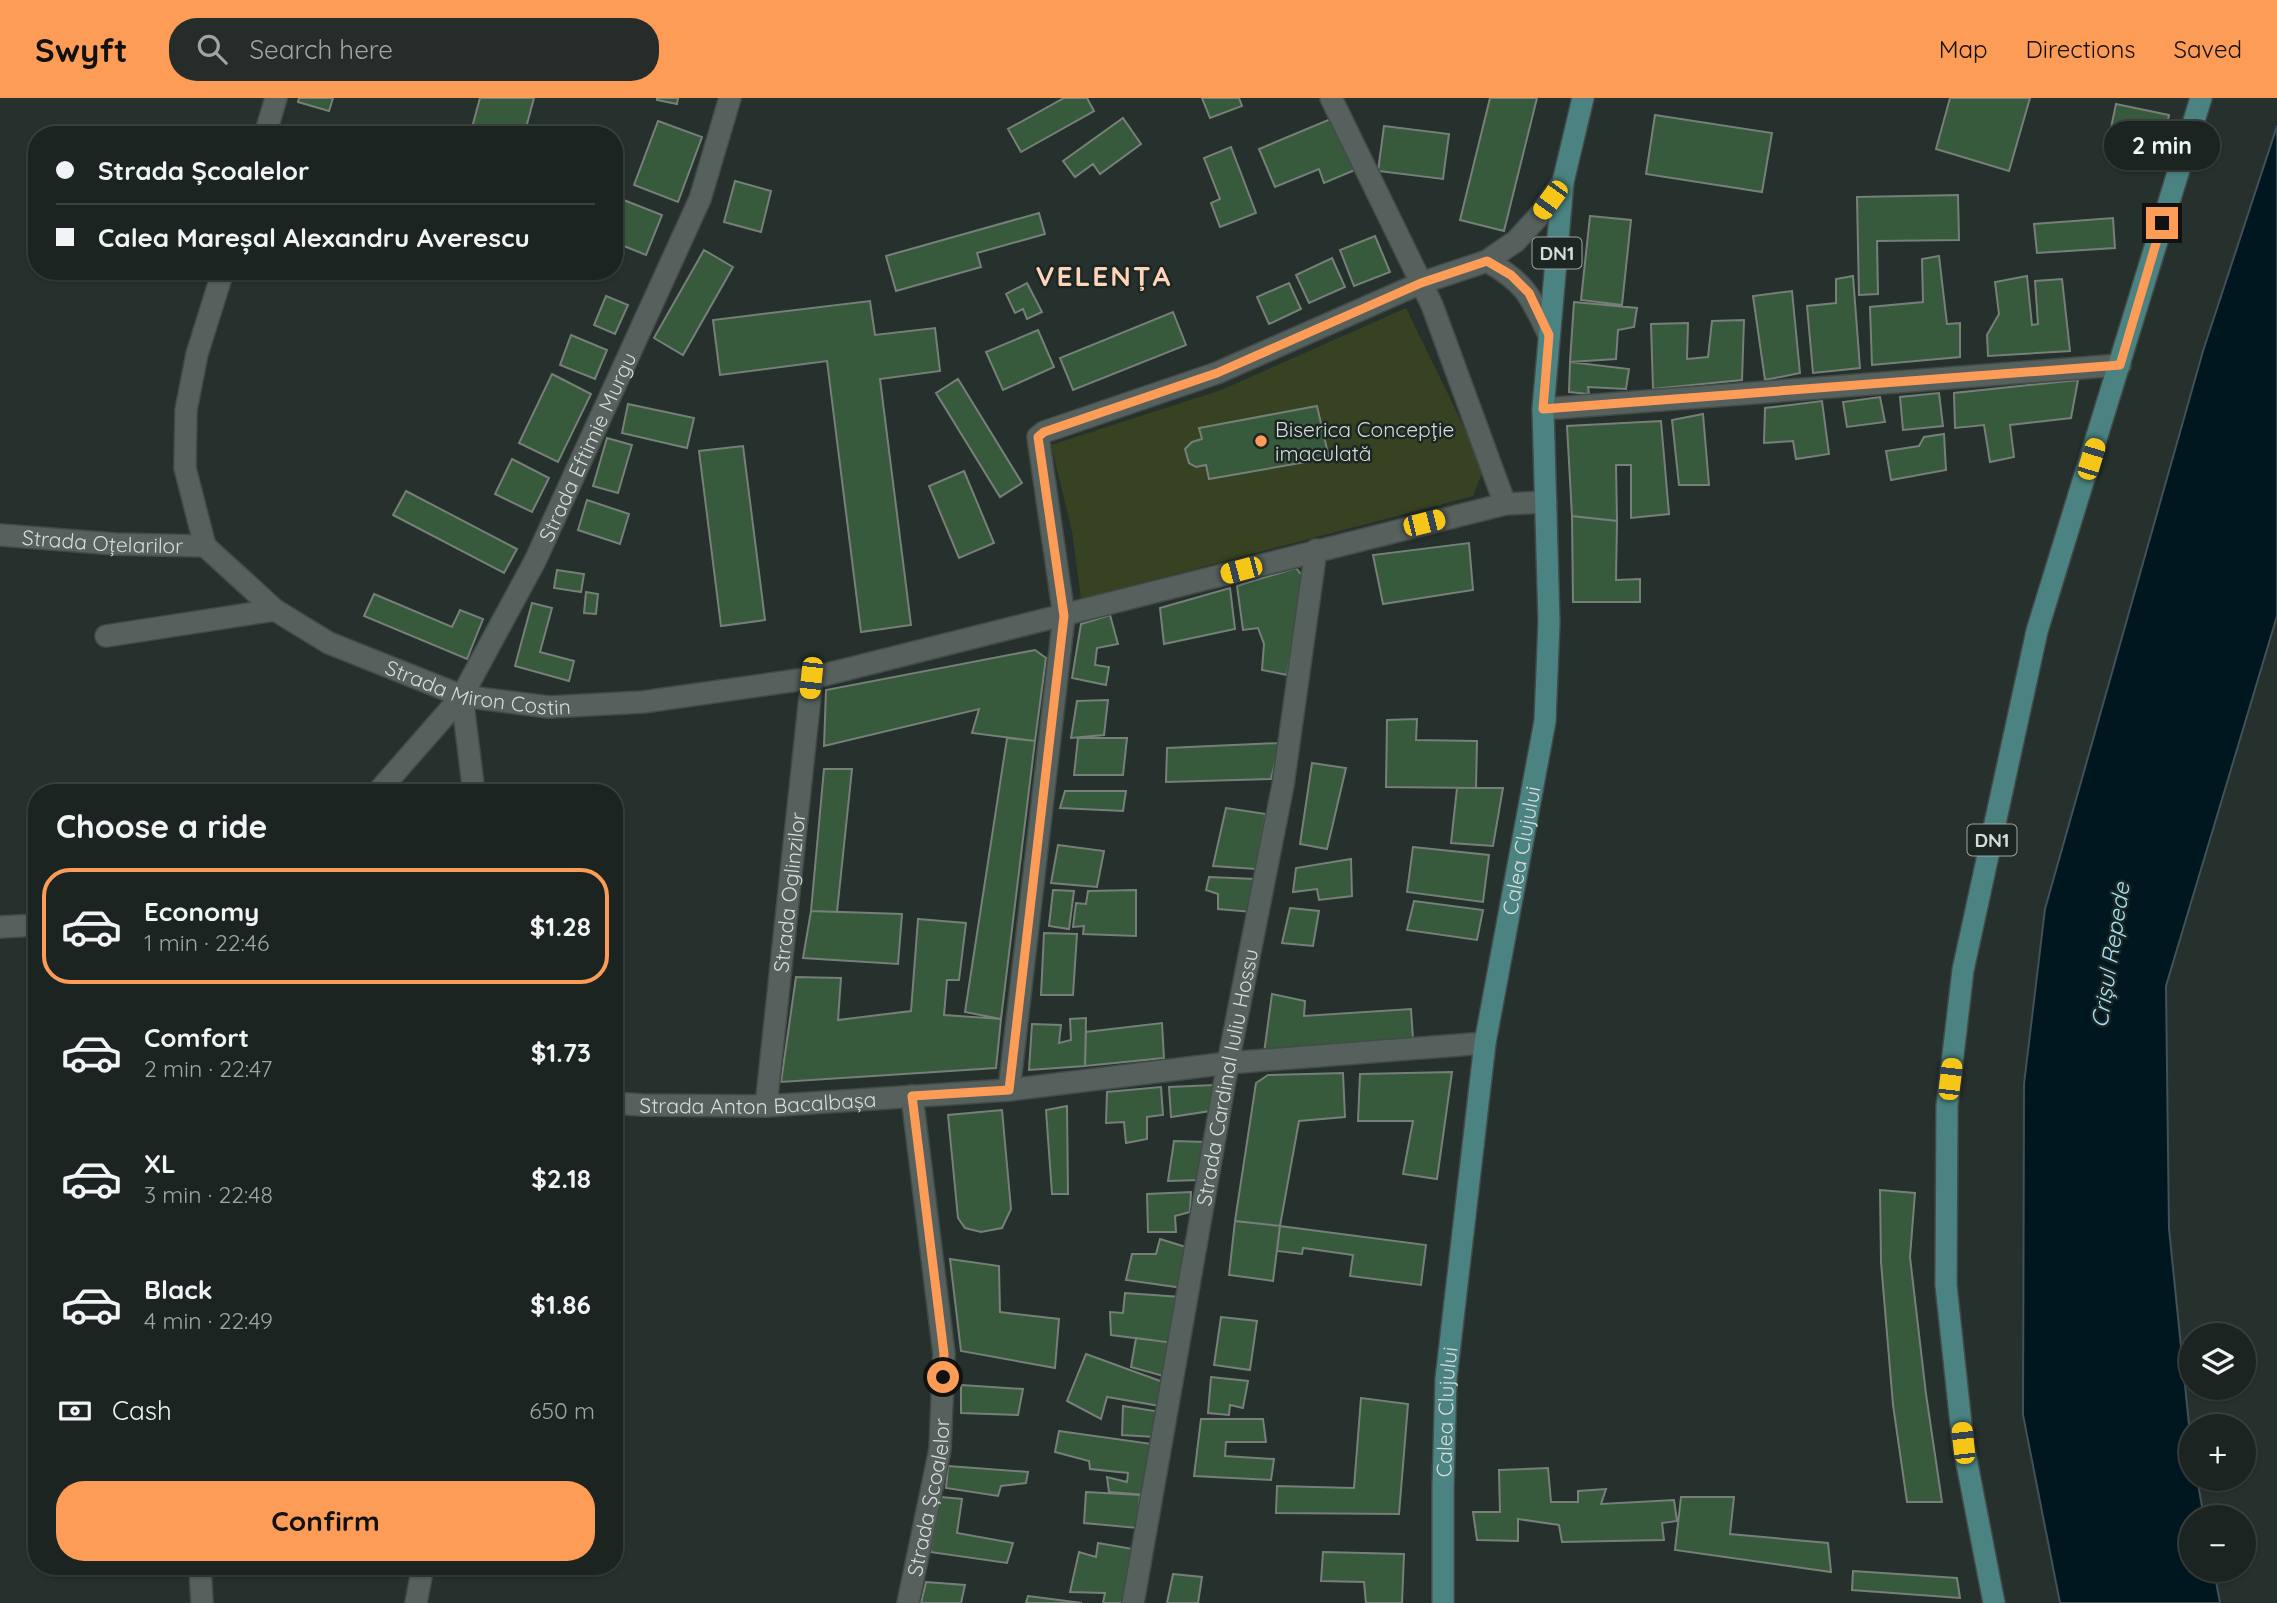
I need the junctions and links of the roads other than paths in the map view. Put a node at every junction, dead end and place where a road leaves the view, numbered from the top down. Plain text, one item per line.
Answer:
1 (276, 98) edge
2 (730, 98) edge
3 (1331, 98) edge
4 (1583, 98) edge
5 (2201, 98) edge
6 (268, 126) edge
7 (1563, 182) junction
8 (1487, 261) junction
9 (220, 280) edge
10 (1421, 283) junction
11 (1549, 335) junction
12 (2120, 365) junction
13 (1543, 409) junction
14 (1546, 502) junction
15 (1505, 503) junction
16 (0, 535) edge
17 (205, 546) junction
18 (1316, 550) junction
19 (275, 610) junction
20 (1064, 616) junction
21 (106, 635) dead end
22 (811, 678) junction
23 (462, 696) junction
24 (385, 784) edge
25 (473, 784) edge
26 (28, 925) edge
27 (0, 927) edge
28 (1485, 1043) junction
29 (1228, 1063) junction
30 (1009, 1090) junction
31 (912, 1096) junction
32 (623, 1103) edge
33 (766, 1106) junction
34 (200, 1575) edge
35 (421, 1575) edge
36 (202, 1603) edge
37 (416, 1603) edge
38 (908, 1603) edge
39 (1133, 1603) edge
40 (1443, 1603) edge
41 (1994, 1603) edge

1 - 6 street
2 - 23 street, Strada Eftimie Murgu
3 - 10 street
4 - 7 main road, Calea Clujului / DN1
5 - 12 main road, DN1
7 - 8 street
7 - 11 main road, Calea Clujului / DN1
8 - 10 street
8 - 11 street
9 - 17 street
10 - 15 street
10 - 20 street
11 - 13 main road, Calea Clujului / DN1
12 - 13 street
12 - 41 main road, DN1
13 - 14 main road, Calea Clujului / DN1
14 - 15 street, Strada Miron Costin
14 - 28 main road, Calea Clujului / DN1
15 - 18 street, Strada Miron Costin
16 - 17 street, Strada Oțelarilor
17 - 19 street, Strada Miron Costin
18 - 20 street, Strada Miron Costin
18 - 29 street, Strada Cardinal Iuliu Hossu
19 - 21 street
19 - 23 street, Strada Miron Costin
20 - 22 street, Strada Miron Costin
20 - 30 street
22 - 23 street, Strada Miron Costin
22 - 33 street, Strada Oglinzilor
23 - 24 street, Strada Eftimie Murgu
23 - 25 street
26 - 27 street
28 - 29 street, Strada Anton Bacalbașa
28 - 40 main road, Calea Clujului / DN1
29 - 30 street, Strada Anton Bacalbașa
29 - 39 street, Strada Cardinal Iuliu Hossu
30 - 31 street, Strada Anton Bacalbașa
31 - 33 street, Strada Anton Bacalbașa
31 - 38 street, Strada Școalelor
32 - 33 street, Strada Anton Bacalbașa
34 - 36 street
35 - 37 street

